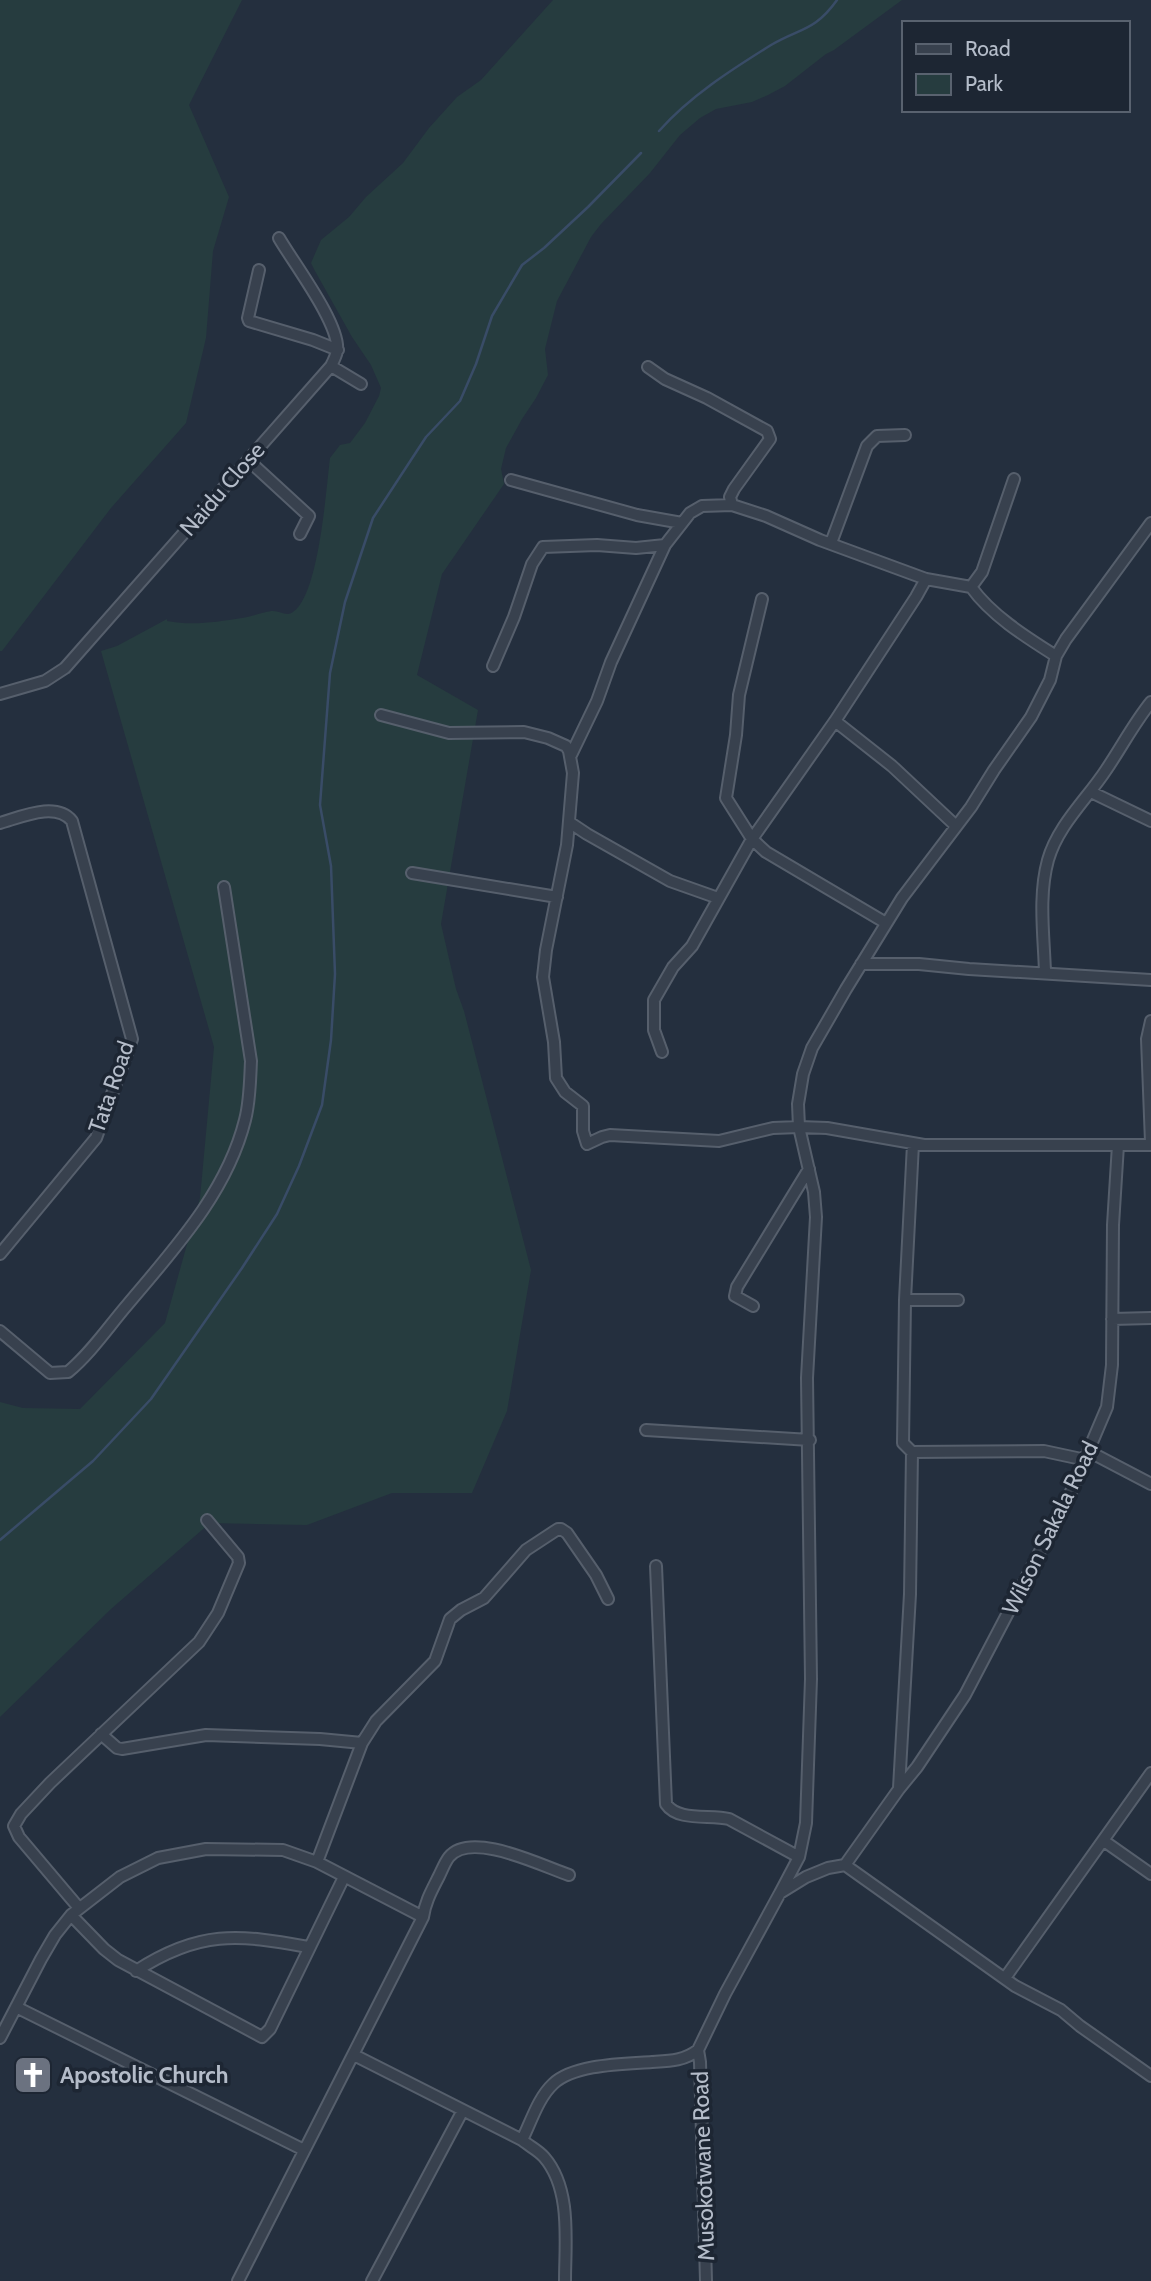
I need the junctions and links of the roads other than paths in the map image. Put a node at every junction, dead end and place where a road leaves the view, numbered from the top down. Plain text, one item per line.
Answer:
1 (279, 238) dead end
2 (258, 270) dead end
3 (338, 349) junction
4 (331, 366) junction
5 (648, 367) dead end
6 (361, 384) dead end
7 (905, 435) dead end
8 (248, 460) junction
9 (1014, 478) dead end
10 (511, 480) dead end
11 (732, 505) junction
12 (682, 523) junction
13 (1151, 523) edge
14 (299, 534) dead end
15 (831, 543) junction
16 (665, 545) junction
17 (926, 579) junction
18 (971, 587) junction
19 (762, 599) dead end
20 (1056, 656) junction
21 (493, 666) dead end
22 (0, 694) edge
23 (1151, 702) edge
24 (381, 715) dead end
25 (835, 721) junction
26 (571, 755) junction
27 (1091, 792) junction
28 (1151, 821) edge
29 (569, 822) junction
30 (0, 824) edge
31 (956, 825) junction
32 (752, 839) junction
33 (412, 873) dead end
34 (224, 887) dead end
35 (557, 897) junction
36 (718, 898) junction
37 (886, 923) junction
38 (861, 964) junction
39 (1045, 973) junction
40 (1151, 980) edge
41 (1151, 1021) edge
42 (662, 1052) dead end
43 (799, 1127) junction
44 (913, 1144) junction
45 (1151, 1144) edge
46 (1118, 1145) junction
47 (809, 1169) junction
48 (0, 1254) edge
49 (905, 1300) junction
50 (958, 1300) dead end
51 (753, 1306) dead end
52 (1151, 1318) edge
53 (1112, 1319) junction
54 (0, 1331) edge
55 (646, 1430) dead end
56 (810, 1440) junction
57 (912, 1452) junction
58 (1087, 1455) junction
59 (1151, 1484) edge
60 (207, 1520) dead end
61 (656, 1566) dead end
62 (608, 1599) dead end
63 (101, 1734) junction
64 (362, 1743) junction
65 (1151, 1773) edge
66 (899, 1789) junction
67 (1104, 1841) junction
68 (799, 1857) junction
69 (317, 1862) junction
70 (845, 1865) junction
71 (1151, 1874) edge
72 (569, 1875) dead end
73 (344, 1877) junction
74 (780, 1893) junction
75 (75, 1912) junction
76 (424, 1917) junction
77 (308, 1947) junction
78 (136, 1970) junction
79 (1005, 1978) junction
80 (16, 2007) junction
81 (0, 2038) edge
82 (698, 2050) junction
83 (354, 2055) junction
84 (1151, 2076) edge
85 (462, 2112) junction
86 (522, 2140) junction
87 (304, 2150) junction
88 (237, 2281) edge
89 (372, 2281) edge
90 (565, 2281) edge
91 (706, 2281) edge

1 - 3 street
2 - 3 street
3 - 4 street, Naidu Close
4 - 6 street
4 - 8 street, Naidu Close
5 - 11 street
7 - 15 street
8 - 14 street
8 - 22 street, Naidu Close
9 - 18 street
10 - 12 street
11 - 12 street
11 - 15 street
12 - 16 street
13 - 20 street
15 - 17 street
16 - 21 street
16 - 26 street
17 - 18 street
17 - 25 street
18 - 20 street
19 - 32 street
20 - 31 street
23 - 27 street
24 - 26 street
25 - 31 street
25 - 32 street
26 - 29 street
27 - 28 street
27 - 39 street
29 - 35 street
29 - 36 street
30 - 48 street, Tata Road
31 - 37 street
32 - 36 street
32 - 37 street
33 - 35 street
34 - 54 street
35 - 43 street
36 - 42 street
37 - 38 street
38 - 39 street
38 - 43 street
39 - 40 street
41 - 45 street
43 - 44 street
43 - 47 street
44 - 46 street
44 - 49 street
45 - 46 street
46 - 53 street, Wilson Sakala Road
47 - 51 street
47 - 56 street
49 - 50 street
49 - 57 street
52 - 53 street
53 - 58 street, Wilson Sakala Road
55 - 56 street
56 - 68 street
57 - 58 street
57 - 66 street
58 - 59 street
58 - 66 street, Wilson Sakala Road
60 - 63 street
61 - 68 street
62 - 64 street
63 - 64 street
63 - 75 street
64 - 69 street
65 - 67 street
66 - 70 street, Wilson Sakala Road
67 - 71 street
67 - 79 street
68 - 74 street
69 - 73 street
69 - 75 street
70 - 74 street
70 - 79 street
72 - 76 street
73 - 76 street
73 - 77 street
74 - 82 street
75 - 78 street
75 - 80 street
76 - 83 street
77 - 78 street
77 - 78 street
79 - 84 street
80 - 81 street
80 - 87 street
82 - 86 street
82 - 91 street, Musokotwane Road
83 - 85 street
83 - 87 street
85 - 86 street
85 - 89 street
86 - 90 street
87 - 88 street

